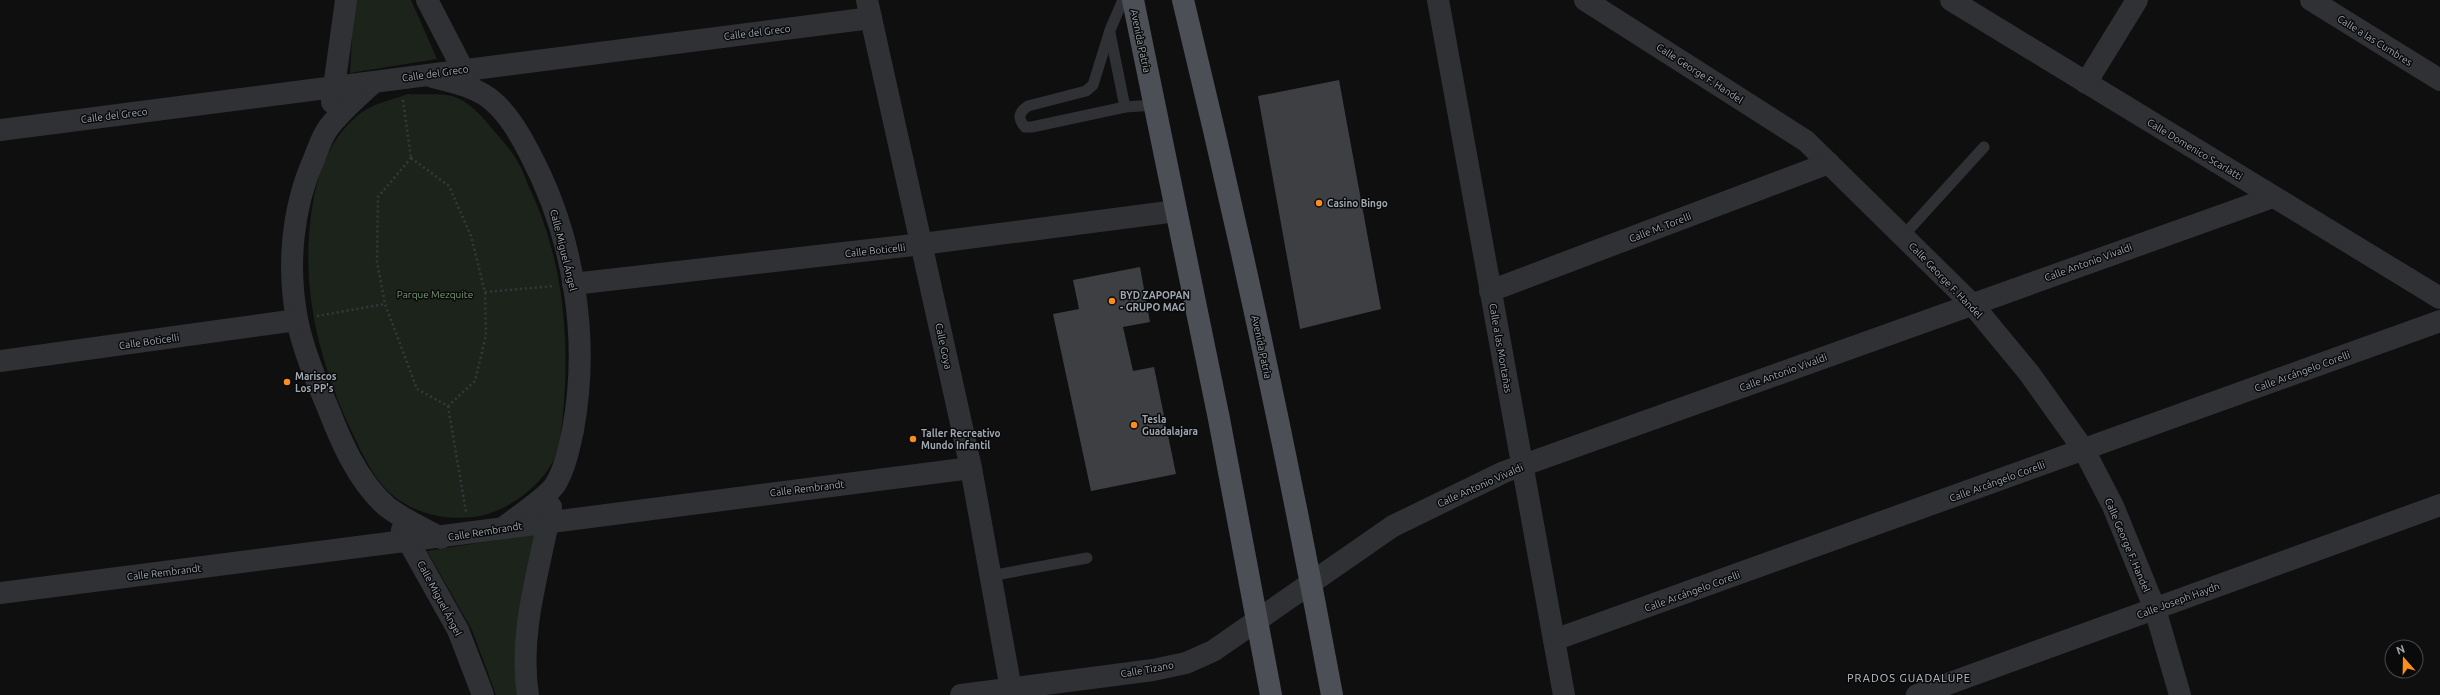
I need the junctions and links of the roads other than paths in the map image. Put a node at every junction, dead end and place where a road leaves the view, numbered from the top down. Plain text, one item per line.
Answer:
1 (346, 0) edge
2 (427, 0) edge
3 (1123, 0) edge
4 (1133, 0) edge
5 (1183, 0) edge
6 (1438, 0) edge
7 (1586, 0) edge
8 (1951, 0) edge
9 (2137, 0) edge
10 (2311, 0) edge
11 (869, 9) edge
12 (1110, 30) junction
13 (425, 75) joint
14 (468, 79) junction
15 (2440, 80) edge
16 (374, 82) junction
17 (2086, 83) junction
18 (334, 88) junction
19 (1154, 106) junction
20 (1125, 107) junction
21 (328, 128) junction
22 (0, 130) edge
23 (1984, 147) dead end
24 (1829, 163) junction
25 (2273, 197) junction
26 (1176, 211) junction
27 (1903, 236) junction
28 (922, 244) junction
29 (573, 284) junction
30 (1490, 291) junction
31 (2440, 298) edge
32 (1972, 304) junction
33 (297, 320) junction
34 (2440, 321) edge
35 (0, 361) edge
36 (2084, 450) junction
37 (1522, 466) junction
38 (971, 468) junction
39 (555, 486) junction
40 (2440, 505) edge
41 (386, 506) junction
42 (548, 521) junction
43 (503, 528) junction
44 (441, 538) junction
45 (409, 542) junction
46 (1087, 558) dead end
47 (990, 576) junction
48 (1311, 583) junction
49 (0, 593) edge
50 (2154, 609) junction
51 (1257, 620) junction
52 (1554, 640) junction
53 (1012, 692) edge
54 (483, 695) edge
55 (528, 695) edge
56 (961, 695) edge
57 (1271, 695) edge
58 (1332, 695) edge
59 (1564, 695) edge
60 (1917, 695) edge
61 (2180, 695) edge

1 - 18 street, Calle Miguel Ángel
2 - 14 street, Calle Miguel Ángel
3 - 12 lane
4 - 19 main road, Avenida Patria
5 - 48 main road, Avenida Patria
6 - 30 street, Calle a las Montañas
7 - 24 street, Calle George F. Handel
8 - 17 street, Calle Domenico Scarlatti
9 - 17 street
10 - 15 street, Calle a las Cumbres
11 - 14 street, Calle del Greco
11 - 28 street, Calle Goya
12 - 20 lane
12 - 20 lane
13 - 14 street, Calle Miguel Ángel
13 - 16 street, Calle del Greco
14 - 29 street, Calle Miguel Ángel
16 - 18 street, Calle del Greco
16 - 21 street, Calle Miguel Ángel
17 - 25 street, Calle Domenico Scarlatti
18 - 21 street, Calle Miguel Ángel
18 - 22 street, Calle del Greco
19 - 20 lane
19 - 26 main road, Avenida Patria
21 - 33 street, Calle Miguel Ángel
23 - 27 lane
24 - 27 street, Calle George F. Handel
24 - 30 street, Calle M. Torelli
25 - 31 street, Calle Domenico Scarlatti
25 - 32 street, Calle Antonio Vivaldi
26 - 28 street, Calle Boticelli
26 - 51 main road, Avenida Patria
27 - 32 street, Calle George F. Handel
28 - 29 street, Calle Boticelli
28 - 38 street, Calle Goya
29 - 39 street, Calle Miguel Ángel
30 - 37 street, Calle a las Montañas
32 - 36 street, Calle George F. Handel
32 - 37 street, Calle Antonio Vivaldi
33 - 35 street, Calle Boticelli
33 - 41 street, Calle Miguel Ángel
34 - 36 street, Calle Arcángelo Corelli
36 - 50 street, Calle George F. Handel
36 - 52 street, Calle Arcángelo Corelli
37 - 48 street, Calle Antonio Vivaldi
37 - 52 street, Calle a las Montañas
38 - 42 street, Calle Rembrandt
38 - 47 street, Calle Goya
39 - 42 street, Calle Miguel Ángel
39 - 43 street, Calle Miguel Ángel
40 - 50 street, Calle Joseph Haydn
41 - 44 street, Calle Miguel Ángel
41 - 45 street, Calle Miguel Ángel
42 - 43 street, Calle Rembrandt
42 - 55 street, Calle Miguel Ángel
43 - 44 street, Calle Rembrandt
44 - 45 street, Calle Rembrandt
45 - 49 street, Calle Rembrandt
45 - 54 street, Calle Miguel Ángel
46 - 47 lane
47 - 53 street, Calle Goya
48 - 51 street, Calle Tizano
48 - 58 main road, Avenida Patria
50 - 60 street, Calle Joseph Haydn
50 - 61 street, Calle George F. Handel
51 - 53 street, Calle Tizano
51 - 57 main road, Avenida Patria
52 - 59 street, Calle a las Montañas
53 - 56 street, Calle Tizano

